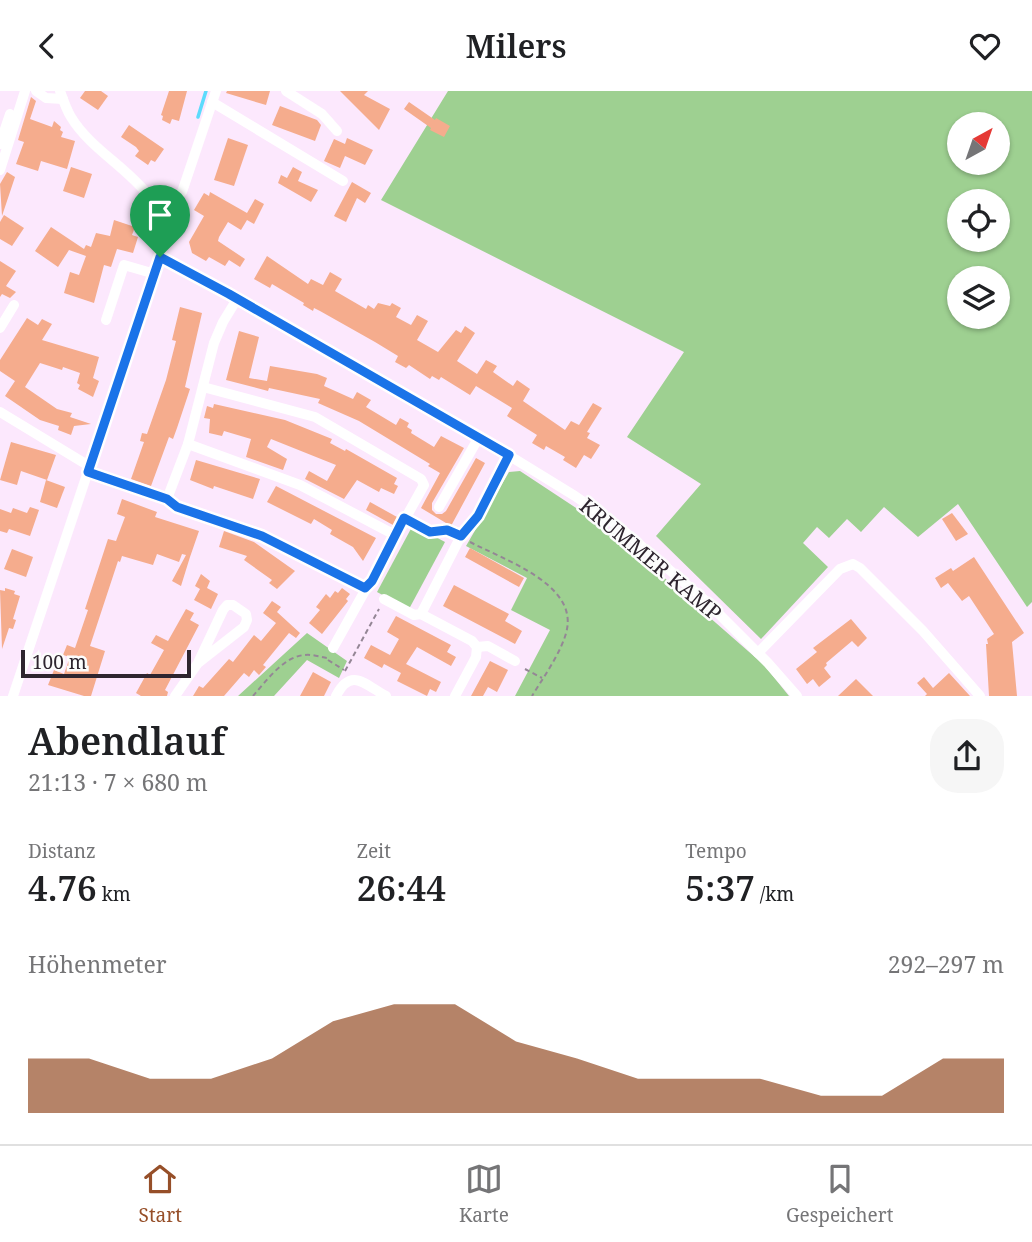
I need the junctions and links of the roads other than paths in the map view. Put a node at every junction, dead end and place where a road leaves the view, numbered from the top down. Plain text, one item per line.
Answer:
1 (18, 91) edge
2 (25, 91) edge
3 (36, 91) edge
4 (286, 91) edge
5 (62, 95) edge
6 (214, 96) edge
7 (337, 131) dead end
8 (0, 144) edge
9 (0, 170) edge
10 (342, 181) dead end
11 (159, 210) junction
12 (160, 257) junction
13 (155, 274) junction
14 (237, 299) junction
15 (14, 305) dead end
16 (106, 320) dead end
17 (0, 328) edge
18 (203, 387) junction
19 (0, 412) edge
20 (479, 437) junction
21 (188, 445) junction
22 (509, 455) junction
23 (88, 469) junction
24 (167, 499) junction
25 (439, 507) dead end
26 (395, 535) junction
27 (365, 588) junction
28 (384, 600) road end
29 (421, 614) junction
30 (477, 647) junction
31 (333, 648) dead end
32 (758, 653) junction
33 (515, 661) road end
34 (198, 663) junction
35 (13, 696) edge
36 (175, 696) edge
37 (336, 696) edge
38 (386, 696) edge
39 (455, 696) edge
40 (797, 696) edge
41 (980, 696) edge

1 - 8 street
2 - 9 street
3 - 5 street
4 - 7 street
5 - 11 street
6 - 10 street
6 - 11 street
11 - 12 street
12 - 13 street
12 - 14 street, KRUMMER KAMP
13 - 16 street
13 - 23 street
14 - 18 street
14 - 20 street, KRUMMER KAMP
15 - 17 street
18 - 21 street
18 - 26 street
19 - 23 street
20 - 22 street, KRUMMER KAMP
20 - 25 street
21 - 24 street
21 - 26 street
22 - 29 street
22 - 32 street, KRUMMER KAMP
23 - 24 street
23 - 35 street
24 - 27 street
26 - 27 street
27 - 31 street
28 - 29 street
29 - 30 street
30 - 33 street
30 - 39 street
32 - 40 street, KRUMMER KAMP
32 - 41 street
34 - 34 street
34 - 36 street
37 - 38 street

